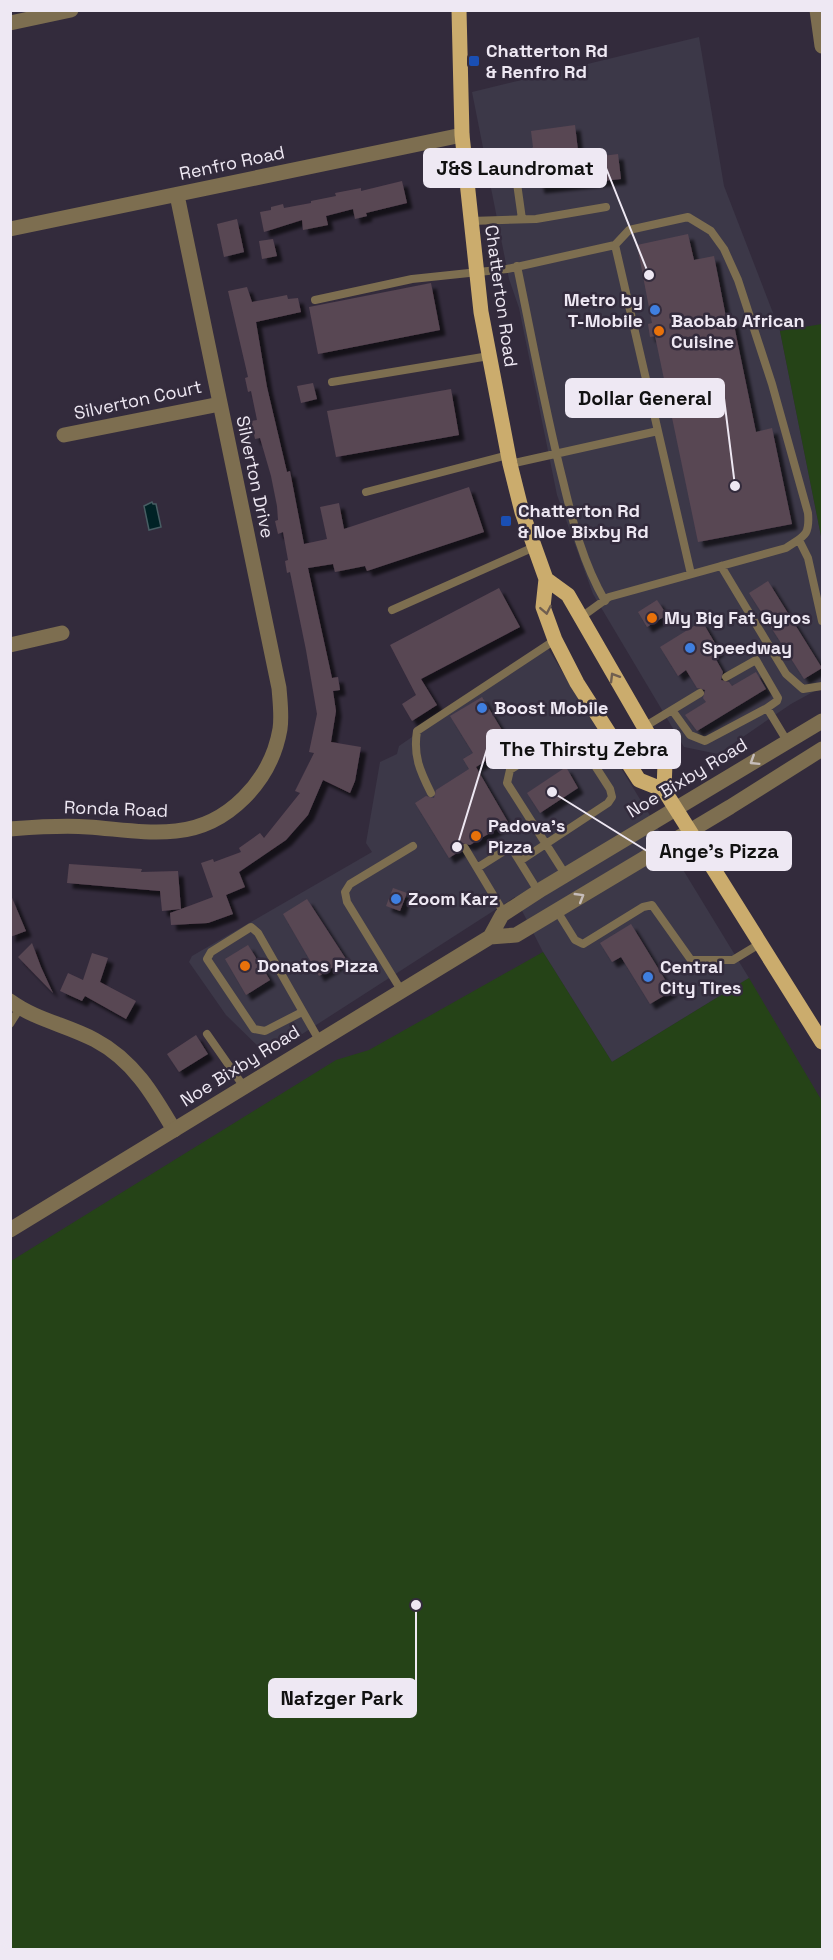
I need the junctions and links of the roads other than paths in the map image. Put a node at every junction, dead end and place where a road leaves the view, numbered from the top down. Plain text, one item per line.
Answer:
1 (71, 10) edge
2 (459, 10) edge
3 (817, 10) edge
4 (10, 23) edge
5 (822, 46) edge
6 (462, 135) junction
7 (515, 169) dead end
8 (177, 195) junction
9 (606, 207) dead end
10 (522, 219) junction
11 (470, 222) junction
12 (10, 229) edge
13 (615, 244) junction
14 (518, 266) junction
15 (476, 271) junction
16 (315, 300) dead end
17 (489, 356) junction
18 (332, 382) dead end
19 (220, 404) junction
20 (658, 431) junction
21 (64, 435) dead end
22 (556, 454) junction
23 (509, 460) junction
24 (366, 492) dead end
25 (799, 540) junction
26 (534, 547) junction
27 (721, 566) junction
28 (691, 574) junction
29 (546, 579) junction
30 (605, 601) junction
31 (392, 610) dead end
32 (580, 618) junction
33 (822, 621) edge
34 (62, 633) dead end
35 (555, 640) junction
36 (10, 645) edge
37 (726, 676) dead end
38 (822, 686) edge
39 (700, 693) dead end
40 (767, 708) junction
41 (672, 710) junction
42 (822, 721) edge
43 (644, 727) junction
44 (606, 729) junction
45 (787, 741) junction
46 (581, 744) junction
47 (822, 749) edge
48 (267, 767) joint
49 (664, 790) junction
50 (431, 793) dead end
51 (676, 809) junction
52 (10, 829) edge
53 (690, 832) junction
54 (545, 844) junction
55 (413, 846) dead end
56 (465, 848) dead end
57 (520, 861) junction
58 (477, 868) junction
59 (565, 874) junction
60 (538, 891) junction
61 (557, 911) junction
62 (504, 913) junction
63 (490, 937) junction
64 (761, 943) junction
65 (401, 990) junction
66 (15, 1005) edge
67 (302, 1012) junction
68 (11, 1024) edge
69 (207, 1034) dead end
70 (319, 1040) junction
71 (822, 1042) edge
72 (244, 1087) junction
73 (174, 1130) junction
74 (10, 1230) edge

1 - 4 street
2 - 6 main road, Chatterton Road
3 - 5 street
6 - 8 street, Renfro Road
6 - 11 main road, Chatterton Road
7 - 10 lane
8 - 12 street, Renfro Road
8 - 19 street, Silverton Drive
9 - 10 lane
10 - 11 lane
11 - 15 main road, Chatterton Road
13 - 14 lane
13 - 20 lane
13 - 25 lane
14 - 15 lane
14 - 22 lane
15 - 16 lane
15 - 17 main road, Chatterton Road
17 - 18 lane
17 - 23 main road, Chatterton Road
19 - 21 street, Silverton Court
19 - 48 street, Silverton Drive
20 - 22 lane
20 - 28 lane
22 - 23 lane
22 - 30 lane
23 - 24 lane
23 - 26 main road, Chatterton Road
25 - 27 lane
25 - 33 lane
26 - 29 main road, Chatterton Road
26 - 31 lane
27 - 28 lane
27 - 38 lane
28 - 30 lane
29 - 32 main road
29 -> 35 main road, Chatterton Road
30 - 32 lane
43 -> 32 main road
34 - 36 street
35 - 44 main road, Chatterton Road
35 - 50 lane
37 - 40 lane
39 - 41 lane
40 - 41 lane
40 - 45 lane
41 - 43 lane
42 - 45 street, Noe Bixby Road
43 - 49 main road
44 - 46 lane
44 - 49 main road, Chatterton Road
45 -> 51 street, Noe Bixby Road
46 - 54 lane
46 - 54 lane
47 - 53 street, Noe Bixby Road
48 - 52 street, Ronda Road
49 - 51 main road
51 - 53 main road
51 - 59 street, Noe Bixby Road
61 -> 53 street, Noe Bixby Road
53 - 64 main road
54 - 57 lane
54 - 59 lane
55 - 65 lane
56 - 58 lane
57 - 58 lane
57 - 60 lane
58 - 62 lane
59 - 60 street, Noe Bixby Road
60 - 62 street, Noe Bixby Road
61 - 63 street, Noe Bixby Road
61 - 64 lane
62 - 63 street, Noe Bixby Road
63 - 65 street, Noe Bixby Road
64 - 71 main road
65 - 70 street, Noe Bixby Road
66 - 68 lane
66 - 73 street
67 - 67 lane
67 - 70 lane
69 - 72 lane
70 - 72 street, Noe Bixby Road
72 - 73 street, Noe Bixby Road
73 - 74 street, Noe Bixby Road

